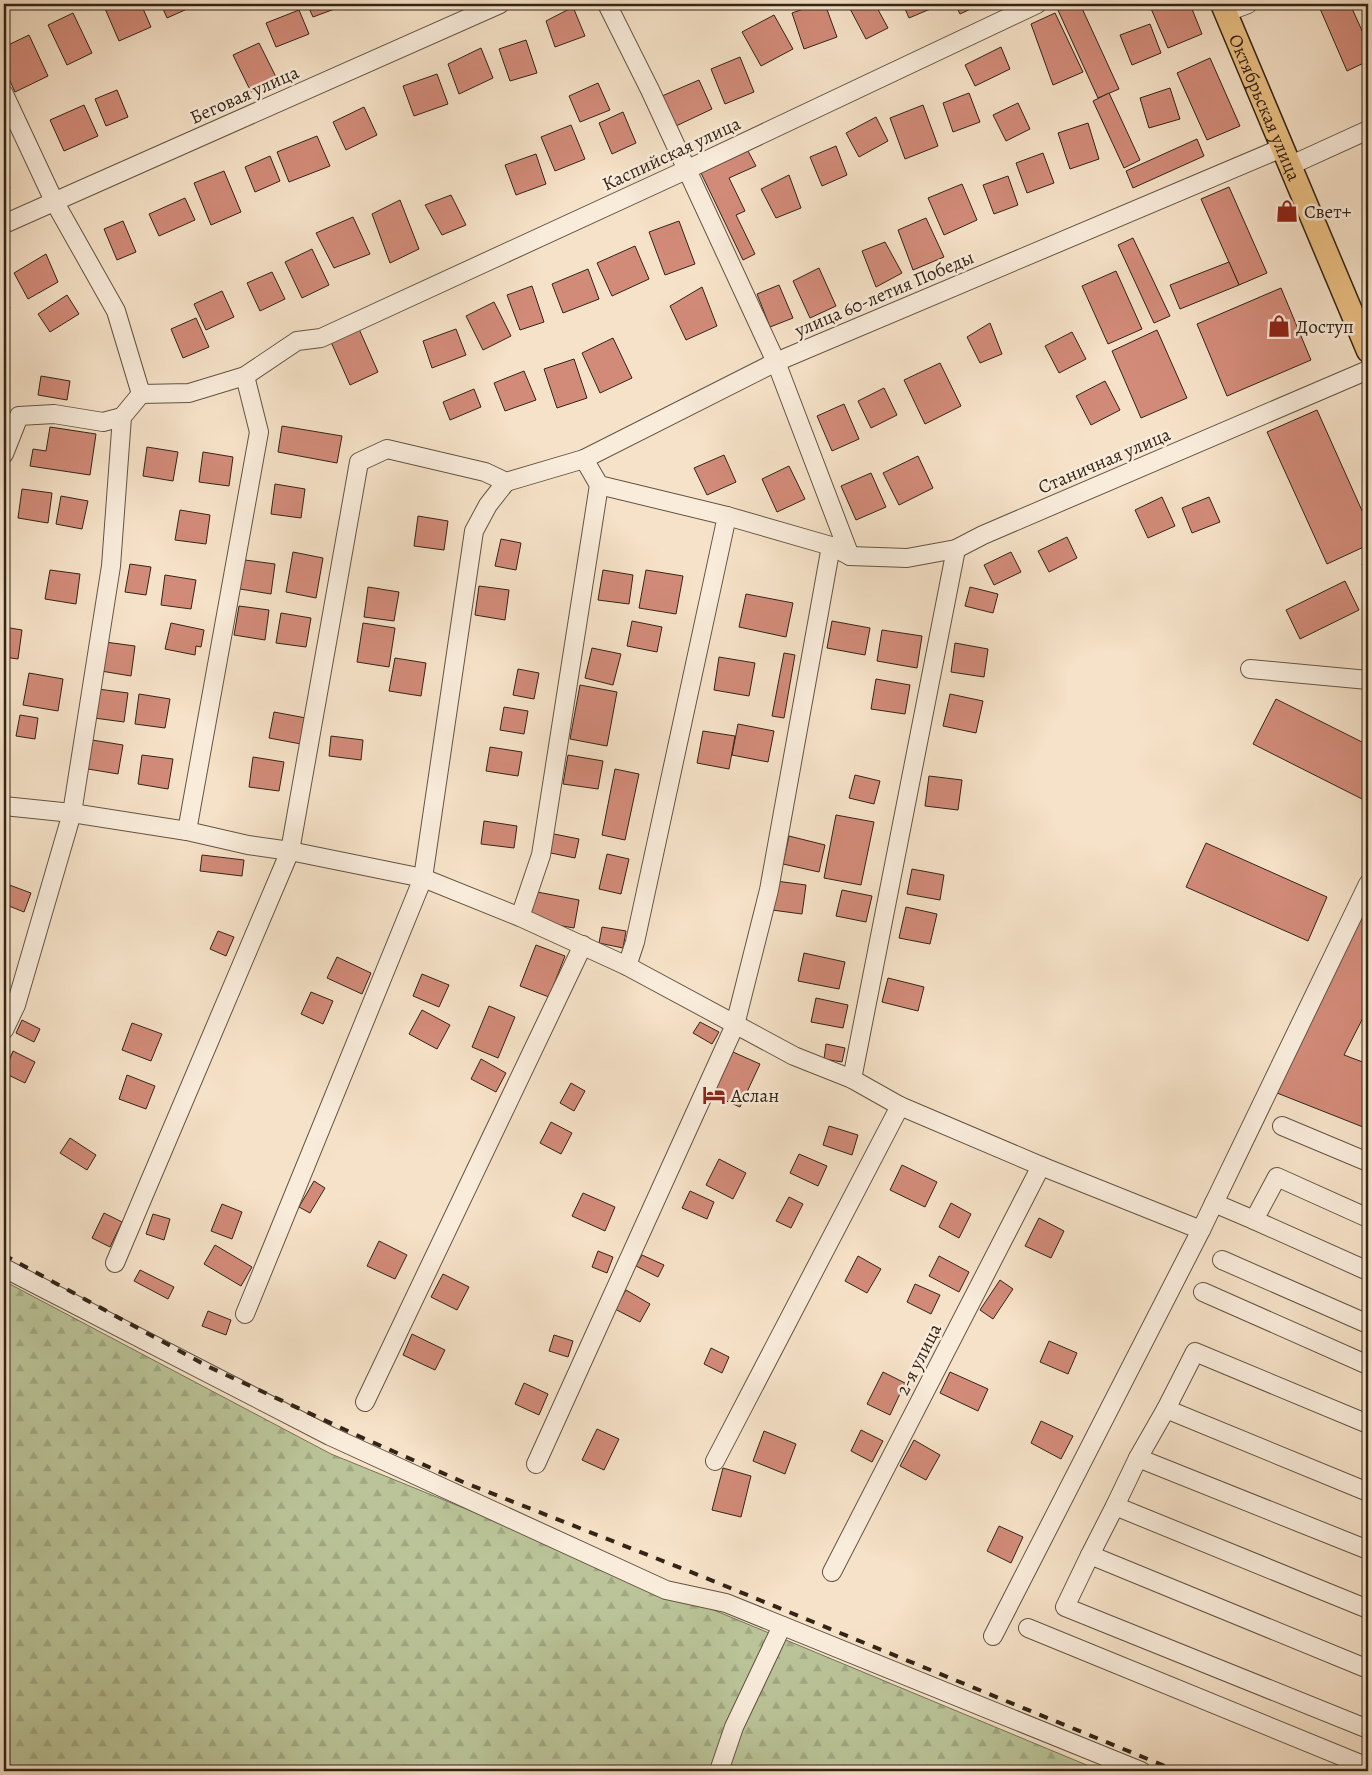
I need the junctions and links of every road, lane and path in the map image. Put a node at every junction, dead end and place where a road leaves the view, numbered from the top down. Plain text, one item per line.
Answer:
1 (500, 4) edge
2 (607, 4) edge
3 (1037, 4) edge
4 (1235, 5) edge
5 (4, 94) edge
6 (1368, 130) edge
7 (1291, 154) junction
8 (686, 170) junction
9 (54, 202) junction
10 (4, 224) edge
11 (1368, 321) edge
12 (1368, 351) edge
13 (776, 362) junction
14 (1368, 370) edge
15 (245, 376) junction
16 (141, 394) junction
17 (122, 417) junction
18 (4, 454) edge
19 (584, 459) junction
20 (506, 482) junction
21 (599, 485) junction
22 (727, 516) junction
23 (832, 546) junction
24 (956, 549) junction
25 (850, 556) junction
26 (1250, 669) dead end
27 (1368, 680) edge
28 (4, 806) edge
29 (72, 813) junction
30 (187, 831) junction
31 (290, 851) junction
32 (423, 878) junction
33 (1368, 884) edge
34 (520, 917) junction
35 (583, 945) junction
36 (627, 966) junction
37 (735, 1025) junction
38 (4, 1030) edge
39 (852, 1079) junction
40 (900, 1106) junction
41 (1282, 1126) dead end
42 (1368, 1162) edge
43 (1042, 1166) junction
44 (1214, 1203) junction
45 (1368, 1218) edge
46 (1254, 1220) junction
47 (1201, 1230) junction
48 (1222, 1260) dead end
49 (115, 1263) dead end
50 (4, 1268) edge
51 (1368, 1271) edge
52 (1203, 1292) dead end
53 (245, 1314) dead end
54 (1368, 1324) edge
55 (1368, 1365) edge
56 (365, 1402) dead end
57 (1166, 1409) junction
58 (1368, 1424) edge
59 (1138, 1458) junction
60 (715, 1461) dead end
61 (536, 1464) dead end
62 (1368, 1492) edge
63 (1115, 1506) junction
64 (1368, 1550) edge
65 (1090, 1556) junction
66 (832, 1572) dead end
67 (1368, 1610) edge
68 (782, 1626) junction
69 (1028, 1628) dead end
70 (993, 1636) dead end
71 (1368, 1669) edge
72 (1368, 1729) edge
73 (1368, 1767) edge
74 (720, 1771) edge
75 (1141, 1771) edge

1 - 9 street, Беговая улица
2 - 8 street
3 - 8 street, Каспийская улица
4 - 7 main road, Октябрьская улица
5 - 9 street
6 - 7 street, улица 60-летия Победы
7 - 11 main road, Октябрьская улица
7 - 12 main road, Октябрьская улица
7 - 13 street, улица 60-летия Победы
8 - 13 street
8 - 15 street, Каспийская улица
9 - 10 street, Беговая улица
9 - 16 street
13 - 19 street, улица 60-летия Победы
13 - 25 street
14 - 24 street, Станичная улица
15 - 16 street, Каспийская улица
15 - 30 street
16 - 17 street
17 - 18 street
17 - 29 street
19 - 20 street, улица 60-летия Победы
19 - 21 street
20 - 31 street
20 - 32 street
21 - 22 street
21 - 34 street
22 - 23 street
22 - 36 street
23 - 25 street
23 - 37 street
24 - 25 street, Станичная улица
24 - 39 street
26 - 27 street
28 - 29 street
29 - 30 street
29 - 38 street
30 - 31 street
31 - 32 street
31 - 49 street
32 - 34 street
32 - 53 street
33 - 44 street
34 - 35 street
35 - 36 street
35 - 56 street
36 - 37 street
37 - 39 street
37 - 61 street
39 - 40 street
40 - 43 street
40 - 60 street
41 - 42 street
43 - 47 street
43 - 66 street, 2-я улица
44 - 46 street
44 - 47 street
45 - 46 street
46 - 51 street
47 - 70 street
48 - 54 street
50 - 68 street
52 - 55 street
57 - 58 street
57 - 59 street
57 - 62 street
59 - 63 street
59 - 64 street
63 - 65 street
63 - 67 street
65 - 71 street
65 - 72 street
68 - 74 street
68 - 75 street
69 - 73 street

